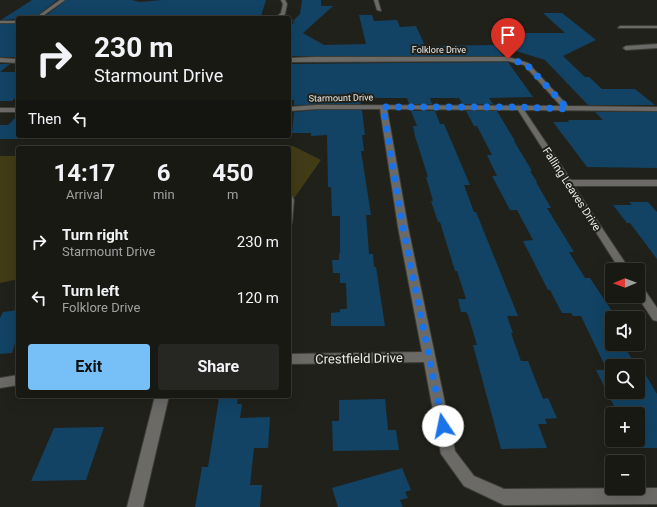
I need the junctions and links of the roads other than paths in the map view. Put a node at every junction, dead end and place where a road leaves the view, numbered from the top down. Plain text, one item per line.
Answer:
1 (63, 0) edge
2 (283, 0) edge
3 (376, 0) edge
4 (379, 10) dead end
5 (40, 16) edge
6 (280, 16) edge
7 (0, 22) edge
8 (16, 22) edge
9 (620, 27) dead end
10 (657, 27) edge
11 (657, 46) edge
12 (626, 48) dead end
13 (0, 60) edge
14 (291, 60) edge
15 (16, 61) edge
16 (383, 107) junction
17 (519, 107) junction
18 (291, 109) edge
19 (568, 109) junction
20 (657, 109) edge
21 (0, 110) edge
22 (16, 110) edge
23 (568, 183) junction
24 (657, 183) edge
25 (620, 263) edge
26 (645, 299) edge
27 (657, 317) edge
28 (429, 357) junction
29 (291, 359) edge
30 (16, 380) edge
31 (0, 383) edge
32 (162, 398) edge
33 (657, 496) edge
34 (135, 507) edge

1 - 5 street
2 - 6 street
3 - 4 street
7 - 8 street
9 - 10 street
11 - 12 street
13 - 15 street
14 - 19 street, Folklore Drive
16 - 17 street, Starmount Drive
16 - 18 street, Starmount Drive
16 - 28 street
17 - 19 street, Starmount Drive
17 - 23 street, Falling Leaves Drive
19 - 20 street, Starmount Drive
21 - 22 street
23 - 24 street
23 - 25 street, Falling Leaves Drive
26 - 27 street
28 - 29 street, Crestfield Drive
28 - 33 street
30 - 31 street
32 - 34 street

